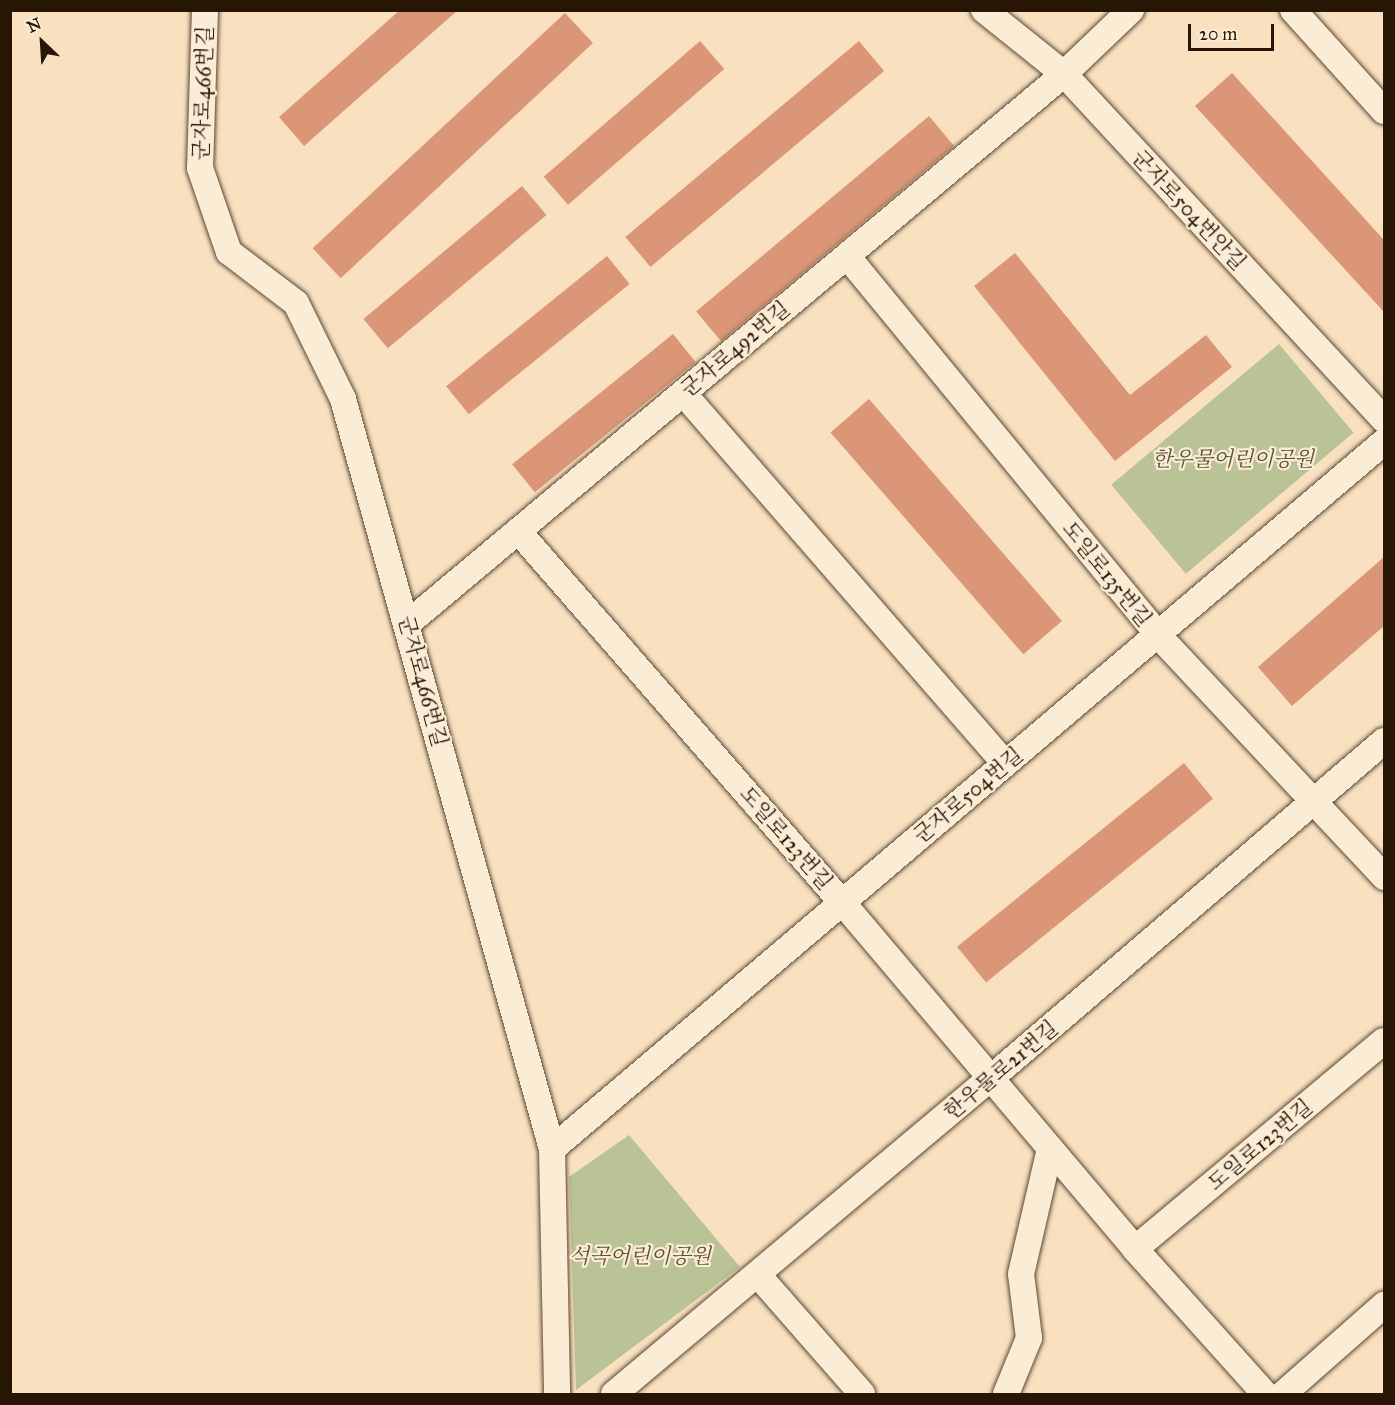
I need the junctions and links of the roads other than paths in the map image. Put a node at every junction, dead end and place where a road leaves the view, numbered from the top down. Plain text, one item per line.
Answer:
1 (205, 10) edge
2 (984, 10) edge
3 (1131, 10) edge
4 (1293, 10) edge
5 (1064, 74) junction
6 (1384, 111) edge
7 (847, 255) junction
8 (683, 393) junction
9 (1384, 420) edge
10 (1384, 442) edge
11 (518, 531) junction
12 (407, 624) junction
13 (1157, 634) junction
14 (1384, 741) edge
15 (1005, 763) junction
16 (1314, 802) junction
17 (1384, 877) edge
18 (842, 902) junction
19 (1384, 1041) edge
20 (991, 1078) junction
21 (1050, 1148) junction
22 (552, 1149) junction
23 (1135, 1249) junction
24 (758, 1275) junction
25 (1384, 1305) edge
26 (557, 1395) edge
27 (614, 1395) edge
28 (862, 1395) edge
29 (1006, 1395) edge
30 (1264, 1395) edge
31 (1283, 1395) edge

1 - 12 street, 군자로466번길
2 - 5 street, 군자로504번안길
3 - 5 street, 군자로492번길
4 - 6 street
5 - 7 street, 군자로492번길
5 - 9 street, 군자로504번안길
7 - 8 street, 군자로492번길
7 - 13 street, 도일로135번길
8 - 11 street, 군자로492번길
8 - 15 street
10 - 13 street, 군자로504번길
11 - 12 street, 군자로492번길
11 - 18 street, 도일로123번길
12 - 22 street, 군자로466번길
13 - 15 street, 군자로504번길
13 - 16 street, 도일로135번길
14 - 16 street, 한우물로21번길
15 - 18 street, 군자로504번길
16 - 17 street, 도일로135번길
16 - 20 street, 한우물로21번길
18 - 20 street, 도일로123번길
18 - 22 street, 군자로504번길
19 - 23 street, 도일로123번길
20 - 21 street, 도일로123번길
20 - 24 street, 한우물로21번길
21 - 23 street, 도일로123번길
21 - 29 street
22 - 26 street, 군자로466번길
23 - 30 street, 도일로123번길
24 - 27 street, 한우물로21번길
24 - 28 street
25 - 31 street

